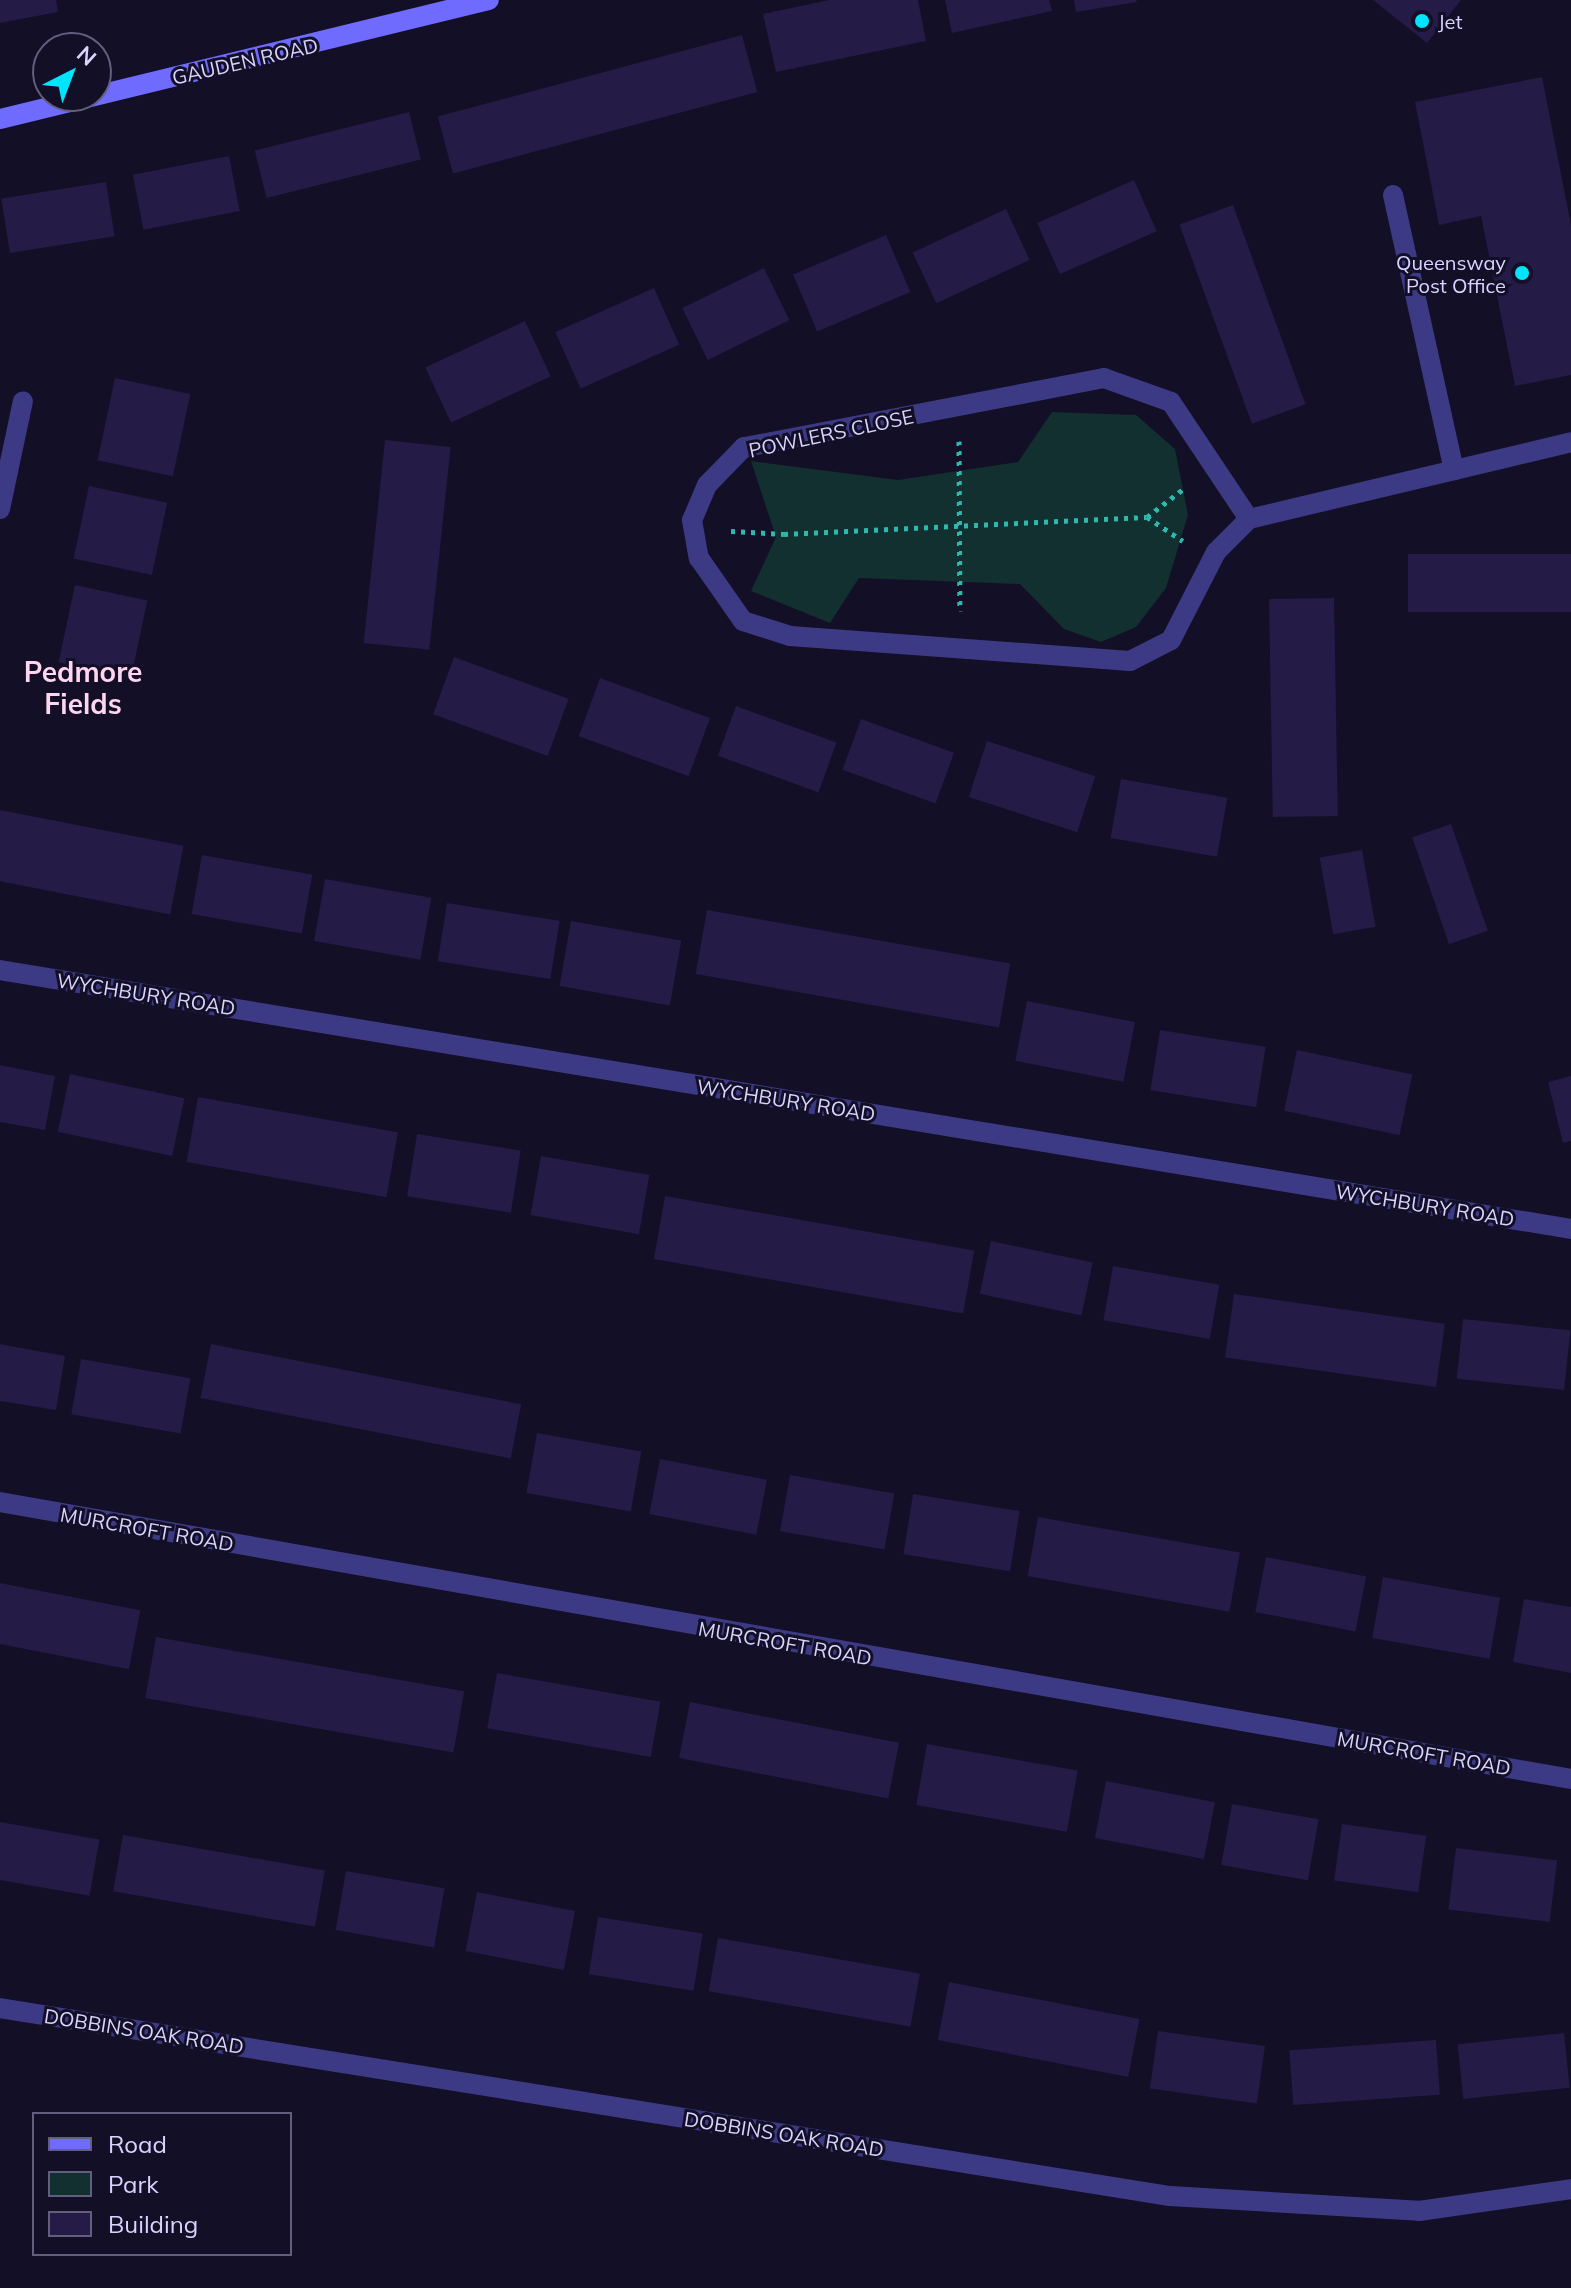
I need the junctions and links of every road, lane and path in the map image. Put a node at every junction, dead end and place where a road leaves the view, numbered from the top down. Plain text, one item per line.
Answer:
1 (489, 0) edge
2 (0, 119) edge
3 (1393, 195) dead end
4 (23, 401) dead end
5 (958, 406) junction
6 (1571, 442) edge
7 (1215, 465) junction
8 (1454, 470) junction
9 (2, 485) edge
10 (0, 509) edge
11 (1249, 519) junction
12 (959, 526) junction
13 (694, 529) junction
14 (960, 648) junction
15 (0, 970) edge
16 (1571, 1229) edge
17 (0, 1502) edge
18 (1571, 1779) edge
19 (0, 2008) edge
20 (1571, 2189) edge

1 - 2 street, GAUDEN ROAD
3 - 8 street
4 - 9 street
5 - 7 street, POWLERS CLOSE
5 - 12 path
5 - 13 street, POWLERS CLOSE
6 - 8 street
7 - 11 street, POWLERS CLOSE
7 - 12 path
8 - 11 street
9 - 10 street
11 - 14 street
12 - 13 path
12 - 14 path
13 - 14 street
15 - 16 street, WYCHBURY ROAD
17 - 18 street, MURCROFT ROAD
19 - 20 street, DOBBINS OAK ROAD

